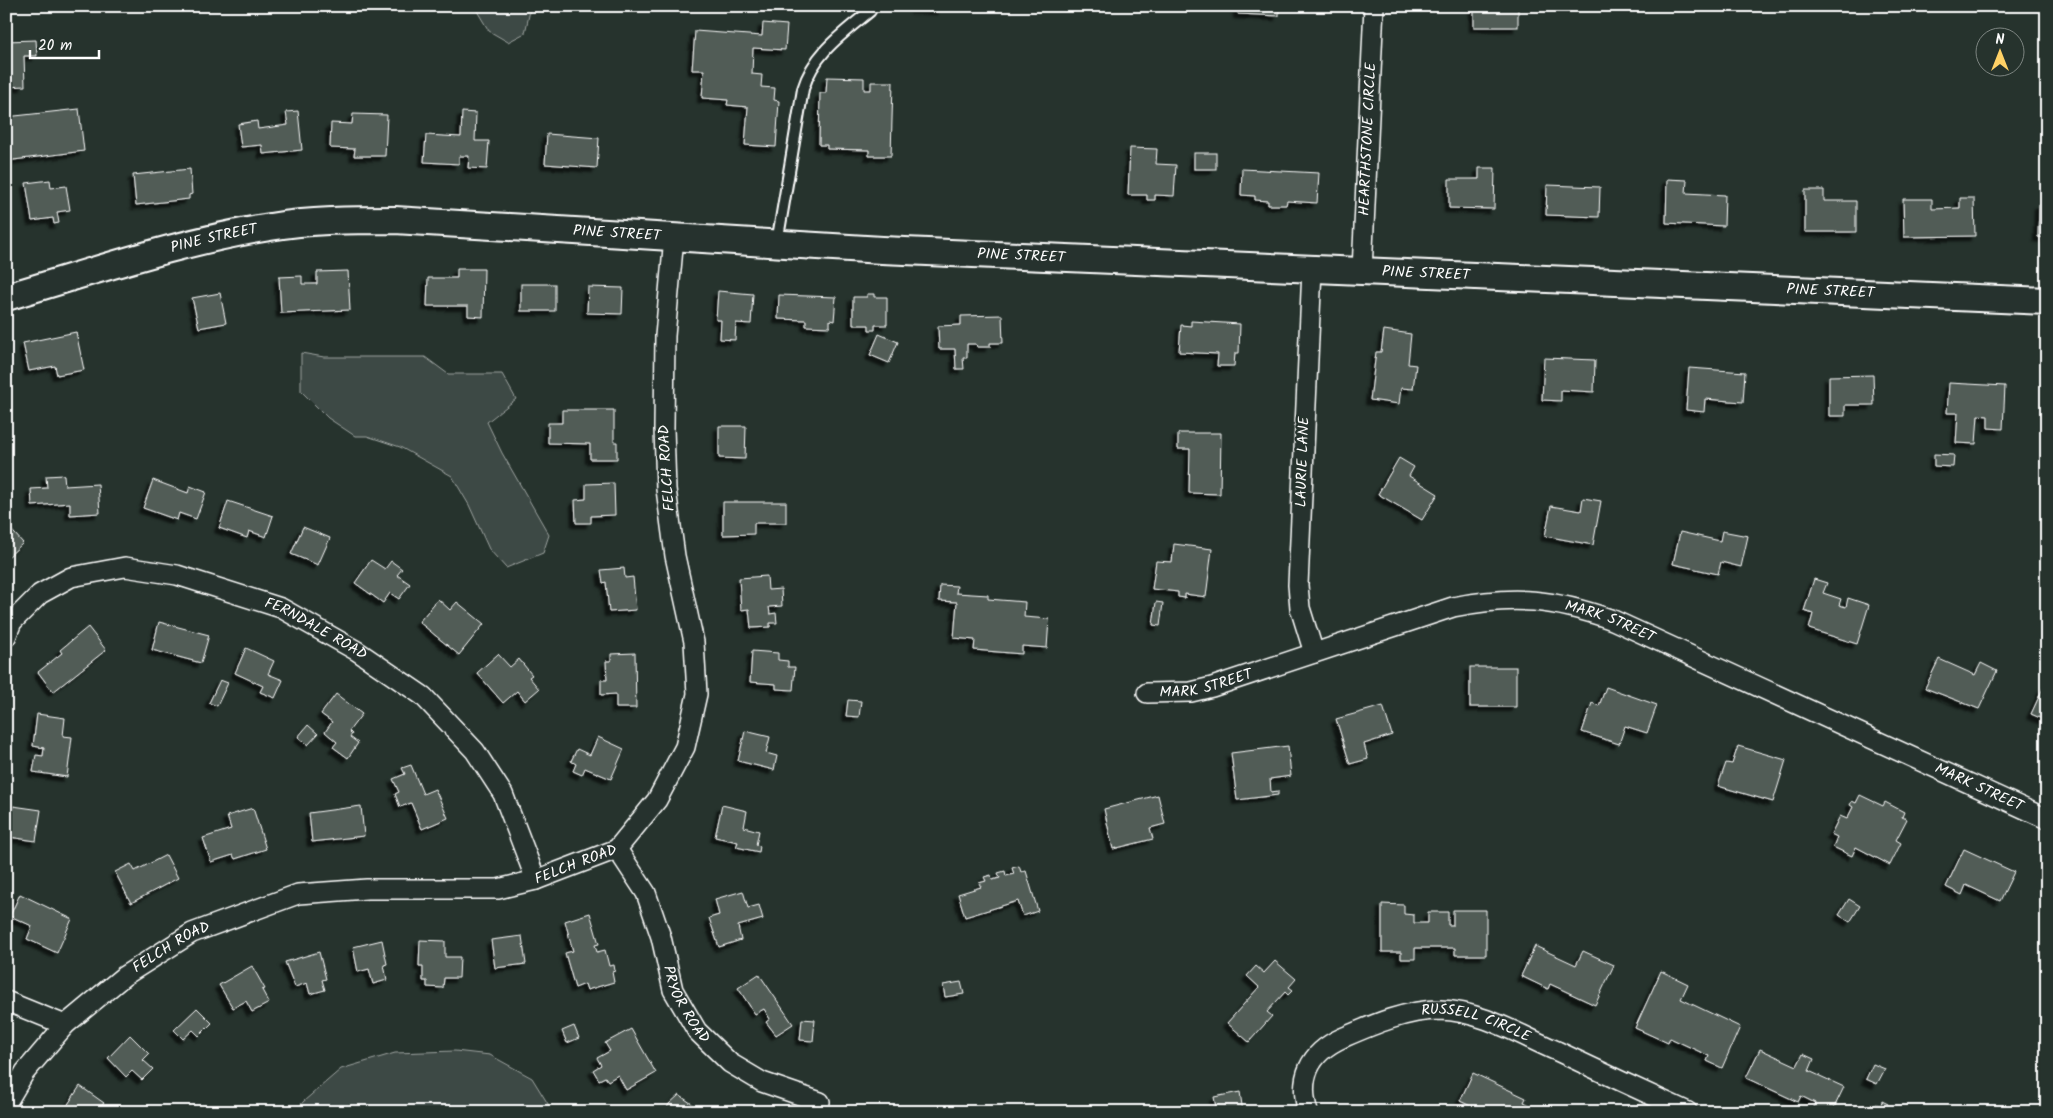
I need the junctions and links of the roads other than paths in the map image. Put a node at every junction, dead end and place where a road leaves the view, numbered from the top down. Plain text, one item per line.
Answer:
1 (1374, 6) edge
2 (870, 11) dead end
3 (674, 237) junction
4 (777, 244) junction
5 (1312, 269) junction
6 (1362, 271) junction
7 (6, 297) edge
8 (2047, 302) edge
9 (6, 637) edge
10 (1314, 652) junction
11 (1147, 693) dead end
12 (2047, 819) edge
13 (617, 849) junction
14 (536, 880) junction
15 (6, 1001) edge
16 (65, 1025) junction
17 (820, 1102) dead end
18 (6, 1104) edge
19 (1308, 1112) edge
20 (1688, 1112) edge

1 - 6 street, HEARTHSTONE CIRCLE
2 - 4 lane
3 - 4 main road, PINE STREET
3 - 7 main road, PINE STREET
3 - 13 street, FELCH ROAD
4 - 5 main road, PINE STREET
5 - 6 main road, PINE STREET
5 - 10 street, LAURIE LANE
6 - 8 main road, PINE STREET
9 - 14 street, FERNDALE ROAD
10 - 11 street, MARK STREET
10 - 12 street, MARK STREET
13 - 14 street, FELCH ROAD
13 - 17 street, PRYOR ROAD
14 - 16 street, FELCH ROAD
15 - 16 street
16 - 18 street, FELCH ROAD
19 - 20 street, RUSSELL CIRCLE

